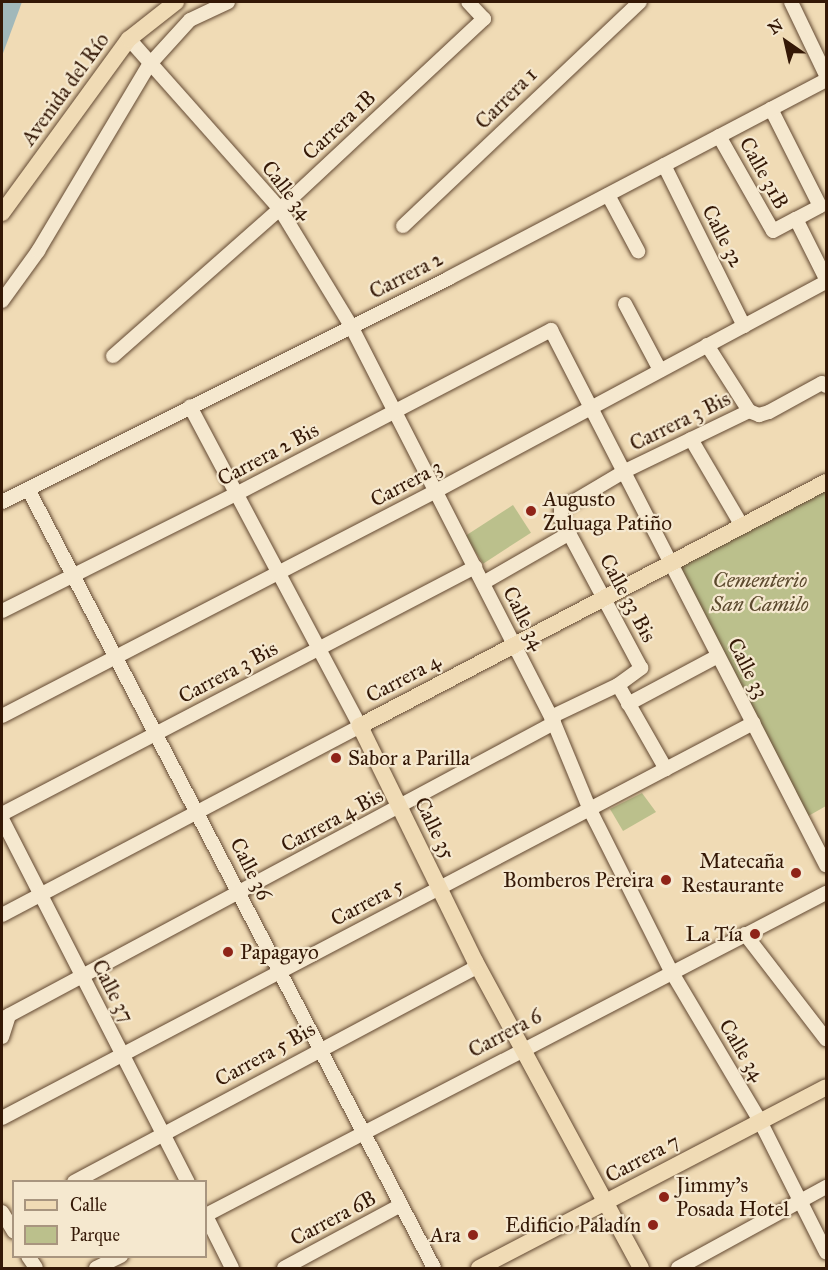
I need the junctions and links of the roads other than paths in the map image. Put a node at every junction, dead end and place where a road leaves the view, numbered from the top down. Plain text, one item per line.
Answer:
1 (176, 2) edge
2 (228, 2) edge
3 (468, 2) edge
4 (640, 2) edge
5 (791, 2) edge
6 (129, 39) junction
7 (149, 65) junction
8 (826, 75) edge
9 (826, 80) edge
10 (771, 109) junction
11 (719, 136) junction
12 (664, 165) junction
13 (608, 195) junction
14 (280, 209) junction
15 (2, 213) edge
16 (796, 219) junction
17 (403, 226) dead end
18 (638, 251) dead end
19 (826, 280) edge
20 (2, 301) edge
21 (625, 304) dead end
22 (351, 326) junction
23 (744, 326) junction
24 (551, 330) joint
25 (707, 345) junction
26 (112, 356) dead end
27 (660, 370) junction
28 (824, 384) edge
29 (190, 406) junction
30 (592, 406) junction
31 (395, 411) junction
32 (749, 411) junction
33 (692, 439) junction
34 (625, 471) junction
35 (826, 482) edge
36 (28, 489) junction
37 (436, 491) junction
38 (238, 494) junction
39 (2, 502) edge
40 (560, 512) joint
41 (742, 526) junction
42 (570, 534) junction
43 (672, 562) junction
44 (475, 567) junction
45 (278, 573) junction
46 (74, 576) junction
47 (483, 583) junction
48 (605, 598) junction
49 (2, 611) edge
50 (515, 645) junction
51 (318, 648) junction
52 (117, 656) junction
53 (718, 656) junction
54 (618, 685) junction
55 (628, 704) junction
56 (2, 716) edge
57 (553, 720) junction
58 (753, 723) junction
59 (360, 726) junction
60 (157, 733) junction
61 (666, 769) junction
62 (400, 808) junction
63 (590, 810) junction
64 (198, 812) junction
65 (2, 814) edge
66 (2, 819) edge
67 (826, 866) edge
68 (439, 888) junction
69 (826, 893) edge
70 (240, 894) junction
71 (40, 895) junction
72 (2, 915) edge
73 (745, 934) junction
74 (478, 966) junction
75 (671, 971) junction
76 (281, 972) junction
77 (81, 974) junction
78 (5, 1017) edge
79 (2, 1038) edge
80 (826, 1039) edge
81 (321, 1047) junction
82 (521, 1048) junction
83 (123, 1055) junction
84 (826, 1087) edge
85 (2, 1118) edge
86 (760, 1121) junction
87 (364, 1132) junction
88 (164, 1135) junction
89 (78, 1180) edge
90 (187, 1180) edge
91 (826, 1186) edge
92 (800, 1200) junction
93 (605, 1203) junction
94 (401, 1205) junction
95 (207, 1214) edge
96 (207, 1217) edge
97 (826, 1252) edge
98 (118, 1258) edge
99 (96, 1269) edge
100 (232, 1269) edge
101 (284, 1269) edge
102 (434, 1269) edge
103 (479, 1269) edge
104 (641, 1269) edge
105 (678, 1269) edge

1 - 6 main road, Avenida del Río
2 - 7 street
3 - 14 street, Carrera 1B
4 - 17 street, Carrera 1
5 - 8 street
6 - 7 street, Calle 34
6 - 15 main road, Avenida del Río
7 - 14 street, Calle 34
7 - 20 street
9 - 10 street, Carrera 2
10 - 11 street, Carrera 2
10 - 16 street
11 - 12 street, Carrera 2
11 - 16 street, Calle 31B
12 - 13 street, Carrera 2
12 - 23 street, Calle 32
13 - 18 street
13 - 22 street, Carrera 2
14 - 22 street, Calle 34
14 - 26 street, Carrera 1B
16 - 19 street
19 - 23 street, Carrera 3
21 - 27 street
22 - 29 street, Carrera 2
22 - 31 street, Calle 34
23 - 25 street, Carrera 3
24 - 30 street, Calle 33
24 - 31 street, Carrera 2 Bis
25 - 27 street, Carrera 3
25 - 32 street
27 - 30 street, Carrera 3
28 - 32 street, Carrera 3 Bis
29 - 36 street, Carrera 2
29 - 38 street, Calle 35
30 - 34 street, Calle 33
30 - 37 street, Carrera 3
31 - 37 street, Calle 34
31 - 38 street, Carrera 2 Bis
32 - 33 street, Carrera 3 Bis
33 - 34 street, Carrera 3 Bis
33 - 41 street
34 - 40 street, Carrera 3 Bis
34 - 43 street, Calle 33
35 - 41 main road, Carrera 4
36 - 39 street, Carrera 2
36 - 46 street, Calle 36
37 - 44 street, Calle 34
37 - 45 street, Carrera 3
38 - 45 street, Calle 35
38 - 46 street, Carrera 2 Bis
40 - 42 street, Calle 33 Bis
41 - 43 main road, Carrera 4
42 - 47 street
42 - 48 street, Calle 33 Bis
43 - 48 main road, Carrera 4
43 - 53 street, Calle 33
44 - 47 street, Calle 34
44 - 51 street, Carrera 3 Bis
45 - 51 street, Calle 35
45 - 52 street, Carrera 3
46 - 49 street, Carrera 2 Bis
46 - 52 street, Calle 36
47 - 50 street, Calle 34
48 - 50 main road, Carrera 4
48 - 54 street, Calle 33 Bis
50 - 57 street, Calle 34
50 - 59 main road, Carrera 4
51 - 59 street, Calle 35
51 - 60 street, Carrera 3 Bis
52 - 56 street, Carrera 3
52 - 60 street, Calle 36
53 - 55 street
53 - 58 street, Calle 33
54 - 55 street
54 - 57 street
55 - 61 street
57 - 62 street, Carrera 4 Bis
57 - 63 street, Calle 34
58 - 61 street, Carrera 5
58 - 67 street, Calle 33
59 - 62 main road, Calle 35
59 - 64 street, Carrera 4
60 - 64 street, Calle 36
60 - 65 street, Carrera 3 Bis
61 - 63 street, Carrera 5
62 - 68 main road, Calle 35
62 - 70 street, Carrera 4 Bis
63 - 68 street, Carrera 5
63 - 75 street, Calle 34
64 - 70 street, Calle 36
64 - 71 street, Carrera 4
66 - 71 street, Calle 37
68 - 74 main road, Calle 35
68 - 76 street, Carrera 5
69 - 73 street, Carrera 6
70 - 76 street, Calle 36
70 - 77 street, Carrera 4 Bis
71 - 72 street, Carrera 4
71 - 77 street, Calle 37
73 - 75 street, Carrera 6
73 - 80 street
74 - 81 street, Carrera 5 Bis
74 - 82 main road, Calle 35
75 - 82 street, Carrera 6
75 - 86 street, Calle 34
76 - 81 street, Calle 36
76 - 83 street, Carrera 5
77 - 78 street, Carrera 4 Bis
77 - 83 street, Calle 37
78 - 79 street
81 - 87 street, Calle 36
81 - 88 street, Carrera 5 Bis
82 - 87 street, Carrera 6
82 - 93 main road, Calle 35
83 - 85 street, Carrera 5
83 - 88 street, Calle 37
84 - 86 main road, Carrera 7
86 - 92 street, Calle 34
86 - 93 main road, Carrera 7
87 - 94 street, Calle 36
87 - 95 street, Carrera 6
88 - 89 street, Carrera 5 Bis
88 - 90 street, Calle 37
91 - 92 street
92 - 97 street, Calle 34
92 - 105 street
93 - 103 main road, Carrera 7
93 - 104 main road, Calle 35
94 - 101 street, Carrera 6B
94 - 102 street, Calle 36
96 - 100 street
98 - 99 street

